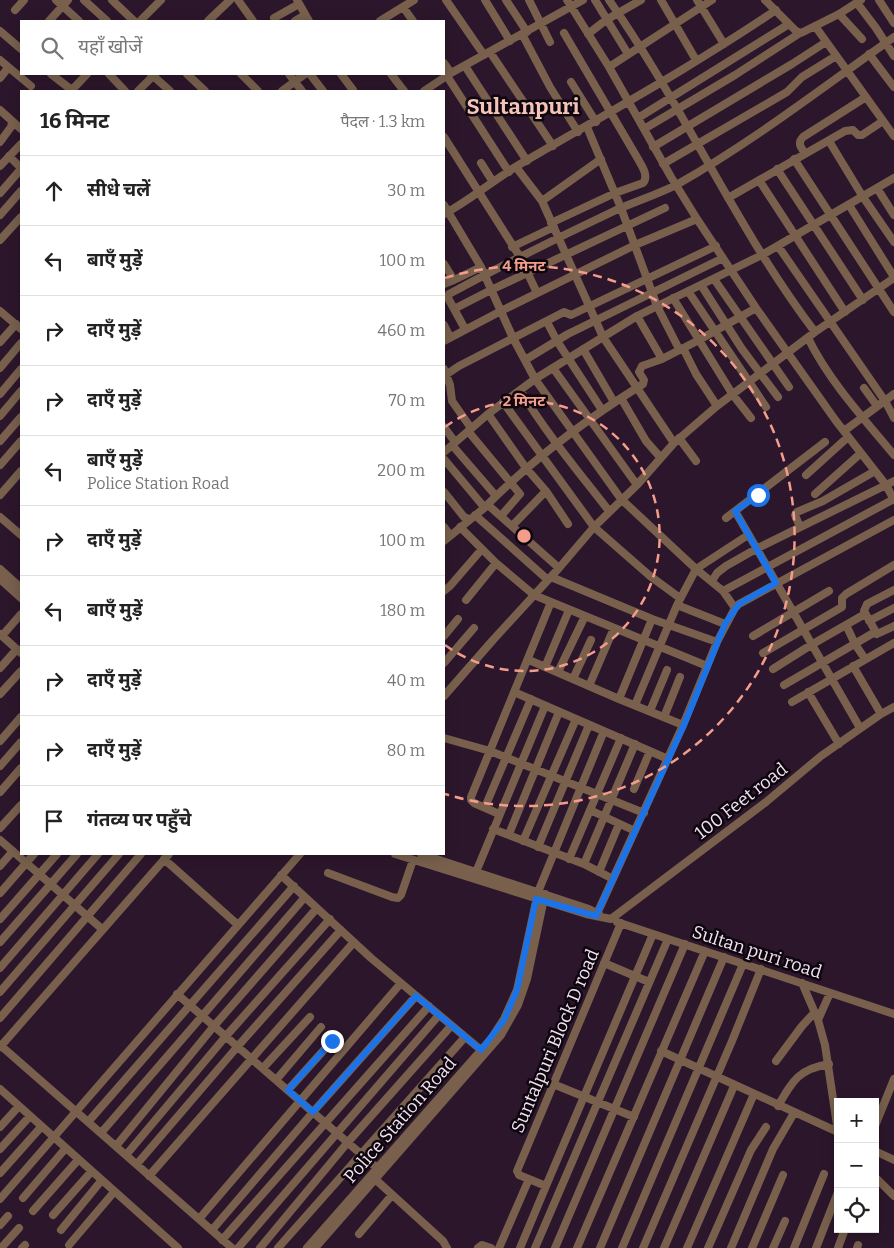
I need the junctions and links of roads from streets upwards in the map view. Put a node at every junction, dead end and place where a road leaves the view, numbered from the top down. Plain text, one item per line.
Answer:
1 (24, 0) edge
2 (56, 0) edge
3 (84, 0) edge
4 (160, 0) edge
5 (230, 0) edge
6 (238, 0) edge
7 (446, 0) edge
8 (485, 0) edge
9 (506, 0) edge
10 (529, 0) edge
11 (583, 0) edge
12 (595, 0) edge
13 (609, 0) edge
14 (641, 0) edge
15 (661, 0) edge
16 (712, 0) edge
17 (765, 0) edge
18 (879, 0) edge
19 (117, 2) edge
20 (298, 2) edge
21 (856, 2) edge
22 (65, 3) edge
23 (92, 3) edge
24 (408, 3) edge
25 (699, 3) edge
26 (569, 4) edge
27 (15, 10) dead end
28 (776, 10) junction
29 (619, 13) junction
30 (839, 14) junction
31 (274, 18) dead end
32 (307, 18) edge
33 (50, 20) edge
34 (78, 20) edge
35 (106, 20) edge
36 (133, 20) edge
37 (141, 20) edge
38 (209, 20) edge
39 (252, 20) edge
40 (382, 20) edge
41 (413, 20) edge
42 (606, 20) junction
43 (894, 22) edge
44 (542, 23) junction
45 (789, 24) junction
46 (674, 25) junction
47 (815, 26) junction
48 (0, 31) edge
49 (524, 33) junction
50 (564, 33) dead end
51 (800, 33) junction
52 (588, 34) junction
53 (894, 37) edge
54 (862, 39) dead end
55 (510, 41) junction
56 (550, 42) dead end
57 (826, 42) junction
58 (886, 42) junction
59 (724, 44) junction
60 (641, 46) junction
61 (20, 48) edge
62 (487, 54) junction
63 (628, 54) junction
64 (869, 54) junction
65 (836, 56) junction
66 (894, 56) edge
67 (0, 60) edge
68 (696, 60) junction
69 (445, 65) edge
70 (465, 66) junction
71 (609, 67) junction
72 (8, 68) junction
73 (846, 70) junction
74 (52, 75) edge
75 (86, 75) edge
76 (110, 75) edge
77 (152, 75) edge
78 (154, 75) edge
79 (188, 75) edge
80 (242, 75) edge
81 (311, 75) edge
82 (342, 75) edge
83 (392, 75) edge
84 (449, 75) junction
85 (292, 77) edge
86 (0, 78) edge
87 (661, 81) junction
88 (571, 82) dead end
89 (145, 84) junction
90 (31, 86) dead end
91 (894, 87) edge
92 (71, 90) edge
93 (73, 90) edge
94 (124, 90) edge
95 (139, 90) edge
96 (151, 90) edge
97 (169, 90) edge
98 (204, 90) edge
99 (257, 90) edge
100 (283, 90) edge
101 (301, 90) edge
102 (322, 90) edge
103 (353, 90) edge
104 (403, 90) edge
105 (426, 90) edge
106 (671, 96) junction
107 (866, 97) junction
108 (629, 102) junction
109 (678, 109) junction
110 (0, 110) edge
111 (610, 113) junction
112 (638, 118) junction
113 (884, 121) junction
114 (12, 122) junction
115 (596, 122) junction
116 (687, 126) junction
117 (587, 127) junction
118 (20, 129) edge
119 (644, 129) junction
120 (578, 132) junction
121 (894, 136) edge
122 (445, 139) edge
123 (828, 141) junction
124 (0, 142) edge
125 (697, 144) junction
126 (20, 145) edge
127 (553, 146) junction
128 (653, 147) junction
129 (805, 153) junction
130 (9, 156) junction
131 (601, 159) junction
132 (794, 160) junction
133 (527, 161) junction
134 (482, 163) dead end
135 (663, 164) junction
136 (710, 165) junction
137 (0, 166) edge
138 (20, 168) edge
139 (513, 169) junction
140 (777, 169) junction
141 (20, 170) edge
142 (894, 178) edge
143 (759, 180) junction
144 (493, 182) junction
145 (675, 185) junction
146 (877, 188) junction
147 (20, 192) edge
148 (477, 192) junction
149 (0, 193) edge
150 (615, 193) junction
151 (863, 197) junction
152 (728, 198) junction
153 (542, 201) junction
154 (849, 205) junction
155 (621, 208) junction
156 (665, 208) dead end
157 (445, 210) edge
158 (0, 215) edge
159 (894, 215) edge
160 (831, 216) junction
161 (697, 218) junction
162 (20, 220) edge
163 (552, 225) junction
164 (628, 225) junction
165 (814, 226) junction
166 (796, 236) junction
167 (558, 238) junction
168 (0, 240) edge
169 (894, 242) edge
170 (635, 245) junction
171 (716, 246) junction
172 (778, 246) junction
173 (512, 247) junction
174 (566, 254) junction
175 (762, 255) junction
176 (520, 257) junction
177 (723, 258) junction
178 (445, 266) edge
179 (481, 266) junction
180 (731, 270) junction
181 (527, 273) junction
182 (485, 275) junction
183 (576, 275) junction
184 (894, 278) edge
185 (646, 279) junction
186 (714, 279) junction
187 (454, 280) junction
188 (445, 284) edge
189 (701, 286) junction
190 (879, 288) junction
191 (492, 290) junction
192 (688, 291) junction
193 (537, 293) junction
194 (653, 293) junction
195 (673, 298) junction
196 (863, 300) junction
197 (590, 306) junction
198 (657, 306) junction
199 (756, 308) junction
200 (454, 309) junction
201 (501, 311) junction
202 (845, 312) junction
203 (894, 312) edge
204 (1, 314) edge
205 (637, 316) junction
206 (739, 316) junction
207 (596, 321) junction
208 (547, 322) junction
209 (830, 322) junction
210 (726, 324) junction
211 (18, 327) edge
212 (465, 329) junction
213 (715, 331) junction
214 (815, 332) junction
215 (603, 337) junction
216 (513, 338) junction
217 (808, 338) junction
218 (447, 339) edge
219 (699, 340) junction
220 (557, 341) junction
221 (0, 342) edge
222 (20, 344) edge
223 (681, 348) junction
224 (583, 349) junction
225 (789, 353) junction
226 (568, 358) junction
227 (662, 359) junction
228 (525, 360) junction
229 (773, 365) junction
230 (0, 368) edge
231 (553, 368) junction
232 (20, 370) edge
233 (445, 373) edge
234 (760, 374) junction
235 (535, 379) junction
236 (749, 383) junction
237 (789, 387) dead end
238 (636, 388) junction
239 (864, 388) dead end
240 (520, 390) junction
241 (20, 393) edge
242 (0, 394) edge
243 (894, 394) edge
244 (733, 395) junction
245 (778, 397) dead end
246 (618, 400) junction
247 (885, 401) junction
248 (503, 402) junction
249 (717, 406) junction
250 (877, 406) junction
251 (766, 407) dead end
252 (602, 410) junction
253 (488, 414) junction
254 (0, 416) edge
255 (862, 417) junction
256 (20, 418) edge
257 (750, 418) dead end
258 (894, 418) edge
259 (589, 419) junction
260 (445, 429) edge
261 (470, 430) junction
262 (572, 432) junction
263 (846, 434) junction
264 (0, 441) edge
265 (676, 441) junction
266 (20, 442) edge
267 (825, 442) dead end
268 (453, 444) junction
269 (557, 444) junction
270 (445, 451) edge
271 (861, 454) junction
272 (543, 455) junction
273 (894, 455) edge
274 (660, 457) junction
275 (445, 460) edge
276 (696, 460) dead end
277 (0, 465) edge
278 (526, 468) junction
279 (875, 471) junction
280 (20, 472) edge
281 (806, 475) dead end
282 (894, 481) edge
283 (510, 482) junction
284 (637, 484) junction
285 (886, 485) junction
286 (546, 490) junction
287 (445, 493) edge
288 (815, 494) dead end
289 (0, 495) edge
290 (496, 496) junction
291 (620, 499) junction
292 (894, 499) edge
293 (823, 501) junction
294 (485, 506) junction
295 (609, 511) junction
296 (735, 511) junction
297 (828, 514) junction
298 (0, 516) edge
299 (501, 516) junction
300 (472, 517) junction
301 (726, 518) dead end
302 (894, 520) edge
303 (568, 524) dead end
304 (512, 526) junction
305 (460, 527) junction
306 (594, 527) junction
307 (800, 527) junction
308 (445, 528) edge
309 (20, 534) edge
310 (450, 535) junction
311 (748, 535) junction
312 (445, 540) edge
313 (482, 549) junction
314 (756, 549) junction
315 (496, 563) junction
316 (894, 565) edge
317 (767, 567) junction
318 (560, 568) junction
319 (0, 569) edge
320 (696, 569) junction
321 (0, 579) edge
322 (550, 579) junction
323 (712, 580) junction
324 (776, 583) junction
325 (20, 587) edge
326 (445, 590) edge
327 (894, 590) edge
328 (723, 591) junction
329 (829, 591) dead end
330 (534, 595) junction
331 (20, 597) edge
332 (466, 600) dead end
333 (679, 601) junction
334 (551, 602) junction
335 (735, 608) junction
336 (894, 608) edge
337 (569, 610) junction
338 (793, 613) junction
339 (20, 615) edge
340 (585, 616) junction
341 (867, 618) junction
342 (458, 619) dead end
343 (652, 619) junction
344 (725, 624) junction
345 (669, 625) junction
346 (846, 625) junction
347 (894, 626) edge
348 (474, 628) dead end
349 (614, 628) junction
350 (803, 630) junction
351 (875, 632) junction
352 (445, 635) edge
353 (753, 636) dead end
354 (1, 638) edge
355 (591, 640) dead end
356 (643, 640) junction
357 (717, 642) junction
358 (894, 643) edge
359 (811, 644) junction
360 (855, 644) junction
361 (660, 648) junction
362 (19, 651) edge
363 (763, 653) dead end
364 (865, 659) junction
365 (529, 660) junction
366 (445, 662) edge
367 (822, 662) junction
368 (707, 666) junction
369 (853, 666) junction
370 (545, 667) junction
371 (0, 668) edge
372 (773, 669) dead end
373 (667, 670) dead end
374 (20, 672) edge
375 (558, 672) junction
376 (680, 677) dead end
377 (832, 678) junction
378 (573, 679) junction
379 (784, 685) dead end
380 (590, 686) junction
381 (514, 692) junction
382 (808, 692) junction
383 (0, 694) edge
384 (445, 694) edge
385 (531, 699) junction
386 (618, 699) junction
387 (792, 702) dead end
388 (635, 705) junction
389 (546, 706) junction
390 (894, 707) edge
391 (650, 711) junction
392 (560, 712) junction
393 (881, 714) junction
394 (664, 717) junction
395 (20, 718) edge
396 (576, 719) junction
397 (590, 725) junction
398 (684, 725) junction
399 (860, 728) junction
400 (604, 731) junction
401 (445, 738) edge
402 (621, 738) junction
403 (0, 741) edge
404 (20, 743) edge
405 (636, 744) junction
406 (839, 744) junction
407 (490, 751) junction
408 (650, 751) junction
409 (506, 757) junction
410 (668, 759) junction
411 (522, 764) junction
412 (0, 766) edge
413 (20, 769) edge
414 (535, 769) junction
415 (551, 775) junction
416 (566, 782) junction
417 (580, 787) junction
418 (634, 789) dead end
419 (0, 792) edge
420 (597, 794) junction
421 (611, 800) junction
422 (20, 806) edge
423 (485, 807) junction
424 (590, 810) junction
425 (644, 813) junction
426 (499, 814) junction
427 (604, 817) junction
428 (619, 824) junction
429 (0, 828) edge
430 (493, 829) junction
431 (634, 831) junction
432 (508, 834) junction
433 (523, 841) junction
434 (1, 842) edge
435 (538, 847) junction
436 (13, 851) junction
437 (553, 852) junction
438 (33, 855) edge
439 (56, 855) edge
440 (76, 855) edge
441 (97, 855) edge
442 (119, 855) edge
443 (140, 855) edge
444 (299, 855) edge
445 (398, 855) edge
446 (425, 855) edge
447 (167, 856) edge
448 (569, 859) junction
449 (413, 860) junction
450 (26, 862) junction
451 (584, 864) junction
452 (0, 866) edge
453 (476, 872) junction
454 (599, 872) junction
455 (328, 873) dead end
456 (39, 874) junction
457 (281, 875) junction
458 (613, 879) junction
459 (50, 884) junction
460 (294, 886) junction
461 (0, 893) edge
462 (62, 894) junction
463 (540, 896) junction
464 (305, 897) junction
465 (74, 905) junction
466 (317, 908) junction
467 (597, 915) junction
468 (87, 916) junction
469 (0, 919) edge
470 (330, 919) junction
471 (610, 919) junction
472 (621, 923) junction
473 (238, 925) junction
474 (102, 929) junction
475 (341, 930) junction
476 (653, 934) junction
477 (668, 939) junction
478 (0, 942) edge
479 (354, 942) junction
480 (685, 944) junction
481 (705, 951) junction
482 (724, 957) junction
483 (604, 963) junction
484 (743, 964) junction
485 (0, 968) edge
486 (761, 969) junction
487 (635, 976) junction
488 (649, 982) junction
489 (401, 983) junction
490 (802, 983) junction
491 (0, 992) edge
492 (830, 992) junction
493 (177, 994) junction
494 (416, 996) junction
495 (190, 1005) junction
496 (429, 1006) junction
497 (894, 1014) edge
498 (203, 1016) junction
499 (439, 1016) junction
500 (816, 1016) junction
501 (310, 1017) dead end
502 (0, 1018) edge
503 (214, 1026) junction
504 (452, 1026) junction
505 (321, 1027) dead end
506 (226, 1036) junction
507 (465, 1037) junction
508 (332, 1041) dead end
509 (0, 1046) edge
510 (238, 1046) junction
511 (481, 1050) junction
512 (661, 1051) junction
513 (252, 1058) junction
514 (680, 1060) junction
515 (776, 1061) dead end
516 (829, 1064) junction
517 (263, 1068) junction
518 (699, 1069) junction
519 (716, 1077) junction
520 (894, 1078) edge
521 (276, 1080) junction
522 (552, 1084) junction
523 (734, 1086) junction
524 (0, 1089) edge
525 (288, 1090) junction
526 (754, 1094) junction
527 (6, 1095) junction
528 (584, 1096) junction
529 (300, 1101) junction
530 (0, 1102) edge
531 (597, 1102) junction
532 (19, 1106) junction
533 (778, 1106) junction
534 (614, 1109) junction
535 (76, 1111) junction
536 (313, 1112) junction
537 (794, 1113) junction
538 (834, 1115) edge
539 (30, 1116) junction
540 (879, 1116) edge
541 (634, 1117) junction
542 (88, 1122) junction
543 (325, 1122) junction
544 (0, 1127) edge
545 (41, 1127) junction
546 (766, 1127) dead end
547 (834, 1130) edge
548 (101, 1132) junction
549 (337, 1132) junction
550 (53, 1138) junction
551 (348, 1142) junction
552 (116, 1146) junction
553 (0, 1149) edge
554 (65, 1149) junction
555 (879, 1152) edge
556 (361, 1154) junction
557 (126, 1155) junction
558 (78, 1160) junction
559 (894, 1160) edge
560 (137, 1164) junction
561 (378, 1168) junction
562 (91, 1172) junction
563 (0, 1173) edge
564 (824, 1174) dead end
565 (783, 1175) dead end
566 (149, 1176) junction
567 (529, 1179) junction
568 (375, 1180) junction
569 (101, 1181) junction
570 (879, 1181) edge
571 (546, 1186) junction
572 (114, 1192) junction
573 (392, 1195) junction
574 (894, 1196) edge
575 (23, 1198) dead end
576 (0, 1199) edge
577 (834, 1202) edge
578 (34, 1211) dead end
579 (53, 1215) dead end
580 (8, 1216) dead end
581 (198, 1218) junction
582 (784, 1221) dead end
583 (0, 1226) edge
584 (19, 1228) dead end
585 (61, 1230) dead end
586 (212, 1230) junction
587 (844, 1233) edge
588 (358, 1234) dead end
589 (222, 1240) junction
590 (320, 1242) junction
591 (69, 1245) dead end
592 (1, 1248) edge
593 (178, 1248) edge
594 (232, 1248) edge
595 (238, 1248) edge
596 (260, 1248) edge
597 (278, 1248) edge
598 (307, 1248) edge
599 (315, 1248) edge
600 (328, 1248) edge
601 (447, 1248) edge
602 (478, 1248) edge
603 (491, 1248) edge
604 (499, 1248) edge
605 (520, 1248) edge
606 (535, 1248) edge
607 (555, 1248) edge
608 (577, 1248) edge
609 (600, 1248) edge
610 (622, 1248) edge
611 (643, 1248) edge
612 (664, 1248) edge
613 (687, 1248) edge
614 (708, 1248) edge
615 (731, 1248) edge
616 (752, 1248) edge
617 (773, 1248) edge
618 (794, 1248) edge
619 (816, 1248) edge
620 (838, 1248) edge

1 - 27 street
2 - 22 street
3 - 23 street
4 - 37 street
5 - 38 street
6 - 39 street
7 - 62 street
8 - 55 street
9 - 49 street
10 - 44 street
11 - 26 street
12 - 42 street
13 - 29 street
14 - 29 street
15 - 46 street
16 - 25 street
17 - 28 street
18 - 43 street
19 - 36 street
20 - 31 street
20 - 32 street
21 - 30 street
21 - 58 street
22 - 33 street
22 - 34 street
23 - 35 street
24 - 40 street
24 - 41 street
25 - 46 street
25 - 59 street
26 - 44 street
26 - 52 street
28 - 45 street
28 - 59 street
29 - 42 street
29 - 60 street
30 - 47 street
30 - 54 street
42 - 52 street
42 - 63 street
44 - 49 street
44 - 56 street
45 - 51 street
45 - 106 street
46 - 60 street
46 - 68 street
47 - 51 street
47 - 57 street
48 - 61 street
49 - 55 street
49 - 120 street
50 - 111 street
51 - 109 street
52 - 71 street
53 - 58 street
55 - 62 street
57 - 65 street
57 - 116 street
58 - 64 street
58 - 66 street
59 - 68 street
60 - 63 street
60 - 87 street
62 - 70 street
62 - 127 street
63 - 71 street
64 - 73 street
64 - 91 street
65 - 73 street
65 - 125 street
67 - 72 street
68 - 87 street
69 - 84 street
70 - 84 street
70 - 133 street
71 - 108 street
72 - 86 street
72 - 90 street
73 - 107 street
73 - 136 street
74 - 92 street
75 - 93 street
76 - 94 street
77 - 89 street
78 - 97 street
79 - 98 street
80 - 99 street
81 - 102 street
82 - 103 street
83 - 104 street
84 - 105 street
84 - 139 street
85 - 100 street
85 - 101 street
87 - 106 street
87 - 108 street
88 - 115 street
89 - 95 street
89 - 96 street
106 - 109 street
106 - 112 street
107 - 113 street
107 - 129 street
108 - 111 street
108 - 112 street
109 - 116 street
109 - 119 street
110 - 114 street
111 - 115 street
111 - 150 street
112 - 119 street
113 - 121 street
113 - 123 street
114 - 118 street
114 - 124 street
115 - 117 street
116 - 125 street
116 - 128 street
117 - 120 street
117 - 131 street
119 - 128 street
120 - 127 street
122 - 148 street
123 - 129 street
123 - 151 street
125 - 135 street
125 - 136 street
126 - 130 street
127 - 133 street
128 - 135 street
129 - 132 street
130 - 137 street
130 - 138 street
131 - 150 street
131 - 153 street
132 - 140 street
132 - 160 street
133 - 139 street
134 - 144 street
135 - 145 street
136 - 145 street
136 - 152 street
139 - 144 street
139 - 153 street
140 - 143 street
140 - 165 street
141 - 149 street
142 - 146 street
143 - 152 street
143 - 166 street
144 - 148 street
145 - 155 street
145 - 161 street
146 - 151 street
146 - 159 street
147 - 158 street
148 - 157 street
148 - 173 street
150 - 155 street
150 - 163 street
151 - 154 street
151 - 169 street
152 - 175 street
153 - 163 street
154 - 160 street
154 - 184 street
155 - 164 street
155 - 167 street
156 - 164 street
157 - 179 street
160 - 165 street
160 - 190 street
161 - 170 street
161 - 171 street
162 - 168 street
163 - 167 street
163 - 173 street
164 - 170 street
164 - 174 street
165 - 166 street
165 - 196 street
166 - 172 street
166 - 202 street
167 - 174 street
167 - 176 street
170 - 183 street
170 - 185 street
171 - 177 street
171 - 185 street
172 - 175 street
172 - 209 street
173 - 176 street
174 - 181 street
174 - 183 street
175 - 180 street
175 - 214 street
176 - 181 street
176 - 182 street
177 - 180 street
177 - 194 street
178 - 187 street
179 - 182 street
179 - 187 street
180 - 186 street
180 - 199 street
181 - 191 street
181 - 193 street
182 - 191 street
182 - 200 street
183 - 193 street
183 - 197 street
184 - 190 street
185 - 194 street
185 - 197 street
186 - 189 street
186 - 206 street
187 - 188 street
189 - 192 street
189 - 210 street
190 - 196 street
190 - 203 street
191 - 200 street
191 - 201 street
192 - 195 street
192 - 213 street
193 - 201 street
194 - 198 street
194 - 207 street
195 - 198 street
195 - 219 street
196 - 202 street
197 - 207 street
197 - 208 street
198 - 205 street
198 - 223 street
199 - 206 street
199 - 225 street
200 - 212 street
201 - 212 street
201 - 216 street
202 - 209 street
204 - 211 street
205 - 215 street
205 - 227 street
206 - 210 street
206 - 229 street
207 - 215 street
207 - 220 street
208 - 216 street
208 - 220 street
209 - 214 street
209 - 247 street
210 - 213 street
210 - 234 street
211 - 221 street
212 - 218 street
213 - 219 street
213 - 236 street
214 - 217 street
215 - 224 street
215 - 238 street
216 - 228 street
216 - 233 street
217 - 225 street
217 - 255 street
219 - 223 street
219 - 244 street
220 - 226 street
220 - 228 street
222 - 230 street
223 - 227 street
223 - 249 street
224 - 226 street
224 - 246 street
225 - 229 street
225 - 263 street
226 - 231 street
226 - 252 street
227 - 238 street
228 - 235 street
229 - 234 street
229 - 237 street
231 - 235 street
231 - 259 street
232 - 242 street
233 - 261 street
234 - 236 street
234 - 245 street
235 - 240 street
235 - 262 street
236 - 244 street
236 - 251 street
238 - 246 street
238 - 265 street
239 - 250 street
240 - 248 street
240 - 269 street
241 - 254 street
243 - 247 street
244 - 249 street
244 - 257 street
246 - 252 street
246 - 274 street
247 - 250 street
247 - 258 street
248 - 253 street
248 - 272 street
249 - 265 street
250 - 255 street
252 - 259 street
253 - 261 street
253 - 278 street
255 - 263 street
255 - 273 street
256 - 264 street
259 - 262 street
259 - 284 street
260 - 268 street
261 - 268 street
261 - 283 street
262 - 269 street
262 - 291 street
263 - 271 street
263 - 281 street
265 - 274 street
265 - 276 street
266 - 277 street
267 - 296 street
268 - 270 street
268 - 290 street
269 - 272 street
269 - 295 street
271 - 279 street
271 - 288 street
272 - 278 street
272 - 306 street
274 - 284 street
275 - 294 street
278 - 283 street
278 - 286 street
279 - 285 street
279 - 293 street
280 - 289 street
282 - 285 street
283 - 290 street
283 - 299 street
284 - 291 street
285 - 292 street
285 - 297 street
286 - 303 street
286 - 304 street
287 - 300 street
290 - 294 street
291 - 295 street
291 - 320 street
292 - 317 street
293 - 297 street
293 - 307 street
294 - 299 street
294 - 300 street
295 - 306 street
296 - 301 street
296 - 311 street
297 - 307 street
298 - 309 street
299 - 304 street
300 - 305 street
300 - 322 street
302 - 324 street
304 - 318 street
305 - 310 street
305 - 313 street
306 - 318 street
306 - 333 street
307 - 314 street
308 - 310 street
310 - 312 street
311 - 314 street
311 - 320 street
313 - 315 street
313 - 326 street
314 - 317 street
314 - 323 street
315 - 330 street
315 - 332 street
316 - 350 street
317 - 324 street
317 - 328 street
318 - 322 street
319 - 325 street
320 - 323 street
320 - 333 street
321 - 331 street
322 - 330 street
322 - 343 street
323 - 328 street
324 - 335 street
324 - 338 street
327 - 341 street
328 - 335 street
329 - 338 street
330 - 334 street
330 - 384 street
333 - 344 street
333 - 345 street
334 - 337 street
334 - 365 street
335 - 344 street
336 - 341 street
337 - 340 street
337 - 370 street
338 - 350 street
338 - 353 street
339 - 354 street
340 - 349 street
340 - 375 street
341 - 346 street
341 - 351 street
342 - 352 street
343 - 345 street
343 - 356 street
344 - 357 street
345 - 357 street
345 - 361 street
346 - 359 street
346 - 360 street
347 - 351 street
348 - 366 street
349 - 356 street
349 - 380 street
350 - 359 street
350 - 363 street
351 - 360 street
354 - 362 street
355 - 378 street
356 - 361 street
356 - 386 street
357 - 368 street
358 - 364 street
359 - 367 street
359 - 372 street
360 - 364 street
360 - 367 street
361 - 368 street
361 - 388 street
362 - 371 street
364 - 369 street
365 - 370 street
365 - 381 street
367 - 377 street
367 - 379 street
368 - 398 street
369 - 377 street
369 - 393 street
370 - 375 street
373 - 391 street
374 - 383 street
375 - 378 street
376 - 394 street
377 - 382 street
377 - 399 street
378 - 380 street
380 - 386 street
381 - 385 street
381 - 407 street
382 - 387 street
382 - 406 street
385 - 389 street
385 - 409 street
386 - 388 street
388 - 391 street
389 - 392 street
389 - 411 street
390 - 393 street, 100 Feet road
391 - 394 street
392 - 396 street
392 - 414 street
393 - 399 street, 100 Feet road
394 - 398 street
395 - 403 street
396 - 397 street
396 - 415 street
397 - 400 street
397 - 416 street
398 - 410 street
399 - 406 street, 100 Feet road
400 - 402 street
400 - 417 street
401 - 407 street
402 - 405 street
402 - 420 street
404 - 412 street
405 - 408 street
405 - 421 street
406 - 471 street, 100 Feet road
407 - 409 street
407 - 423 street
408 - 410 street
408 - 418 street
409 - 411 street
409 - 423 street
410 - 425 street
411 - 414 street
411 - 426 street
413 - 419 street
414 - 415 street
414 - 432 street
415 - 416 street
415 - 433 street
416 - 417 street
416 - 435 street
417 - 420 street
417 - 437 street
420 - 421 street
420 - 424 street
421 - 425 street
421 - 427 street
422 - 429 street
423 - 426 street
424 - 427 street
424 - 448 street
425 - 431 street
426 - 430 street
427 - 428 street
427 - 451 street
428 - 431 street
428 - 454 street
430 - 432 street
430 - 453 street
431 - 458 street
432 - 433 street
433 - 435 street
434 - 436 street
435 - 437 street
436 - 450 street
436 - 452 street
437 - 448 street
437 - 463 street
438 - 450 street
439 - 456 street
440 - 459 street
441 - 462 street
442 - 465 street
443 - 468 street
444 - 457 street
445 - 449 street
446 - 453 street
447 - 473 street
447 - 474 street
448 - 451 street
449 - 455 street
449 - 463 street
450 - 456 street
450 - 461 street
451 - 454 street
453 - 463 street
454 - 458 street
456 - 459 street
456 - 469 street
457 - 460 street
457 - 473 street
458 - 467 street
459 - 462 street
459 - 478 street
460 - 464 street
460 - 495 street
462 - 465 street
462 - 485 street
463 - 467 street, Sultan puri road
463 - 511 street, Police Station Road
463 - 568 street, Police Station Road
464 - 466 street
464 - 498 street
465 - 468 street
465 - 491 street
466 - 470 street
466 - 503 street
467 - 471 street, Sultan puri road
468 - 474 street
468 - 502 street
470 - 475 street
470 - 506 street
471 - 472 street, Sultan puri road
472 - 476 street, Sultan puri road
472 - 483 street, Suntalpuri Block D road
473 - 493 street
474 - 509 street
475 - 479 street
475 - 510 street
476 - 477 street, Sultan puri road
476 - 487 street
477 - 480 street, Sultan puri road
477 - 488 street
479 - 489 street
479 - 513 street
480 - 481 street, Sultan puri road
480 - 534 street
481 - 482 street, Sultan puri road
481 - 512 street
482 - 484 street, Sultan puri road
482 - 514 street
483 - 487 street
483 - 522 street, Suntalpuri Block D road
484 - 486 street, Sultan puri road
484 - 518 street
486 - 490 street, Sultan puri road
486 - 519 street
487 - 488 street
487 - 528 street
488 - 531 street
489 - 494 street
489 - 529 street
490 - 492 street, Sultan puri road
490 - 500 street
492 - 497 street, Sultan puri road
492 - 500 street
493 - 495 street
493 - 535 street
494 - 496 street
494 - 536 street
495 - 498 street
495 - 542 street
496 - 499 street
496 - 543 street
498 - 503 street
498 - 548 street
499 - 504 street
499 - 549 street
500 - 515 street
500 - 516 street
501 - 517 street
503 - 506 street
503 - 552 street
504 - 507 street
504 - 551 street
505 - 521 street
506 - 510 street
506 - 557 street
507 - 511 street
507 - 556 street
508 - 525 street
509 - 535 street
510 - 513 street
510 - 560 street
511 - 561 street, Police Station Road
512 - 514 street
512 - 541 street
513 - 517 street
513 - 566 street
514 - 518 street
514 - 609 street
516 - 533 street
516 - 538 street
517 - 521 street
518 - 519 street
518 - 610 street
519 - 523 street
519 - 611 street
520 - 540 street
521 - 525 street
522 - 528 street
522 - 567 street, Suntalpuri Block D road
523 - 526 street
523 - 612 street
524 - 527 street
525 - 529 street
526 - 533 street
526 - 613 street
527 - 530 street
527 - 532 street
528 - 531 street
528 - 571 street
529 - 536 street
529 - 581 street
531 - 534 street
531 - 606 street
532 - 539 street
532 - 544 street
533 - 537 street
534 - 541 street
534 - 607 street
535 - 542 street
535 - 550 street
536 - 543 street
536 - 586 street
537 - 547 street
537 - 615 street
539 - 545 street
539 - 553 street
541 - 608 street
542 - 548 street
543 - 549 street
543 - 589 street
545 - 550 street
545 - 563 street
546 - 614 street
548 - 552 street
549 - 551 street
549 - 595 street
550 - 554 street
550 - 576 street
551 - 556 street
551 - 596 street
552 - 557 street
554 - 558 street
554 - 575 street
555 - 559 street
556 - 561 street
556 - 597 street
557 - 560 street
558 - 562 street
558 - 578 street
560 - 566 street
561 - 598 street, Police Station Road
562 - 569 street
562 - 579 street
564 - 618 street
565 - 616 street
566 - 581 street
567 - 571 street
567 - 604 street
568 - 573 street
568 - 590 street, Police Station Road
569 - 572 street
569 - 585 street
570 - 574 street
571 - 605 street
572 - 591 street
572 - 593 street
573 - 588 street
573 - 601 street
577 - 619 street
580 - 583 street
581 - 586 street
582 - 617 street
584 - 592 street
586 - 589 street
587 - 620 street
589 - 594 street
590 - 599 street, Police Station Road
590 - 600 street
602 - 603 street

